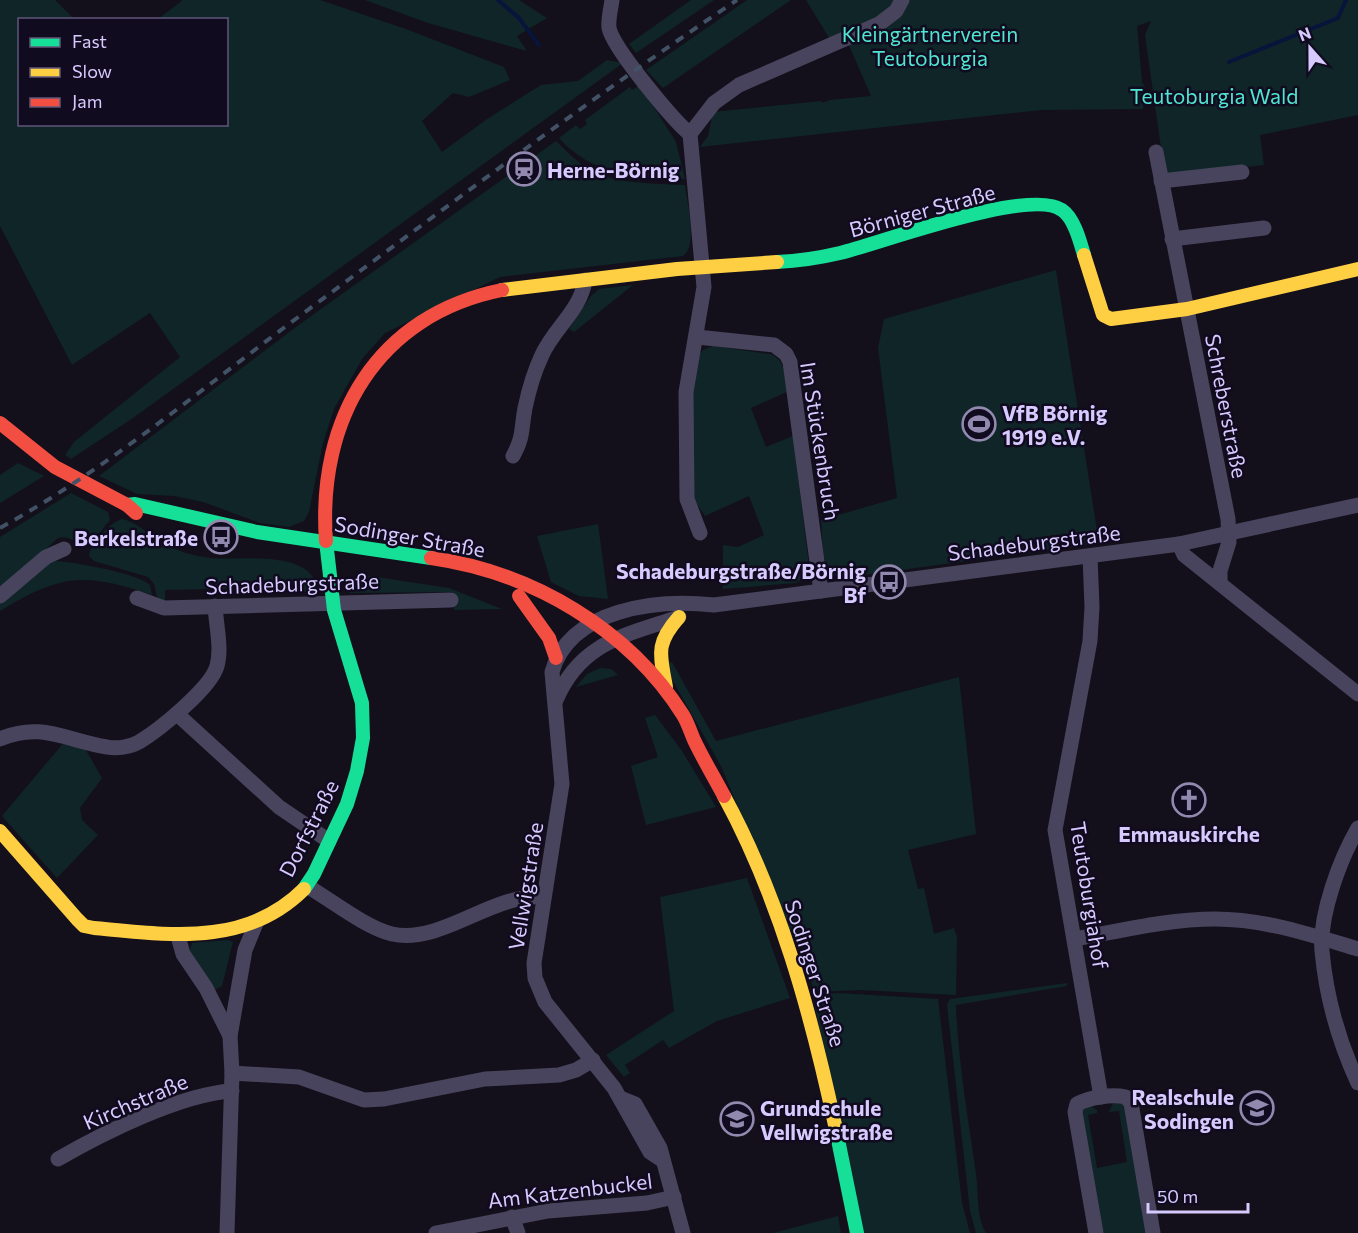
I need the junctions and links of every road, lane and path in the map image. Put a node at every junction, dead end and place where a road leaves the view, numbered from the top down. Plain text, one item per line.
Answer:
1 (612, 0) edge
2 (902, 0) edge
3 (690, 134) junction
4 (1156, 152) dead end
5 (1242, 172) dead end
6 (1161, 182) junction
7 (1264, 228) dead end
8 (1172, 239) junction
9 (704, 266) junction
10 (1358, 269) edge
11 (585, 279) junction
12 (1187, 309) junction
13 (697, 337) junction
14 (0, 423) edge
15 (513, 456) dead end
16 (1358, 506) edge
17 (700, 533) dead end
18 (1228, 534) junction
19 (1179, 544) junction
20 (64, 549) dead end
21 (327, 550) junction
22 (1090, 556) junction
23 (1220, 582) junction
24 (821, 591) junction
25 (0, 596) edge
26 (519, 596) junction
27 (137, 598) dead end
28 (451, 600) dead end
29 (333, 603) junction
30 (714, 604) junction
31 (215, 606) junction
32 (679, 617) junction
33 (587, 625) junction
34 (609, 646) junction
35 (556, 658) junction
36 (634, 677) dead end
37 (667, 692) junction
38 (1358, 694) edge
39 (556, 700) junction
40 (177, 714) junction
41 (0, 738) edge
42 (693, 740) junction
43 (1358, 828) edge
44 (1, 835) edge
45 (329, 841) junction
46 (307, 886) junction
47 (543, 897) junction
48 (257, 921) junction
49 (178, 936) junction
50 (1323, 938) junction
51 (1075, 939) junction
52 (1358, 949) edge
53 (230, 1036) junction
54 (593, 1060) junction
55 (232, 1073) junction
56 (1358, 1083) edge
57 (232, 1091) junction
58 (1101, 1097) junction
59 (58, 1159) dead end
60 (674, 1197) junction
61 (512, 1217) junction
62 (227, 1233) edge
63 (436, 1233) edge
64 (518, 1233) edge
65 (683, 1233) edge
66 (857, 1233) edge
67 (1096, 1233) edge
68 (1153, 1233) edge

1 - 3 street
2 - 3 street
3 - 9 street
4 - 6 street, Schreberstraße
5 - 6 street
6 - 8 street, Schreberstraße
7 - 8 street
8 - 12 street, Schreberstraße
9 - 11 street
9 - 12 street, Börniger Straße
9 - 13 street
10 - 12 street, Börniger Straße
11 - 15 street
11 - 21 street
12 - 18 street, Schreberstraße
13 - 17 street
13 - 24 street, Im Stückenbruch
14 - 21 street, Sodinger Straße
16 - 18 street, Schadeburgstraße
18 - 19 street, Schadeburgstraße
18 - 23 street, Schreberstraße
19 - 22 street, Schadeburgstraße
19 - 23 street
20 - 25 street
21 - 26 street, Sodinger Straße
21 - 29 street, Dorfstraße
21 - 33 street, Sodinger Straße
22 - 24 street, Schadeburgstraße
22 - 51 street, Teutoburgiahof
23 - 38 street
24 - 30 street, Schadeburgstraße
26 - 33 street, Sodinger Straße
26 - 35 street
27 - 31 street, Schadeburgstraße
28 - 29 street, Schadeburgstraße
29 - 31 street, Schadeburgstraße
29 - 45 street, Dorfstraße
30 - 32 street, Schadeburgstraße
30 - 33 street, Schadeburgstraße
31 - 40 street
32 - 34 street, Schadeburgstraße
32 - 37 street
33 - 34 street, Sodinger Straße
33 - 35 street
34 - 37 street, Sodinger Straße
34 - 39 street
35 - 39 street, Vellwigstraße
36 - 42 street, Sodinger Straße
37 - 42 street, Sodinger Straße
39 - 47 street, Vellwigstraße
40 - 41 street
40 - 45 street
42 - 66 street, Sodinger Straße
43 - 50 street
44 - 49 street, Dorfstraße
45 - 46 street, Dorfstraße
46 - 47 street
46 - 48 street, Dorfstraße
47 - 54 street, Vellwigstraße
48 - 49 street, Dorfstraße
48 - 53 street
49 - 53 street
50 - 51 street
50 - 52 street
50 - 56 street
51 - 58 street, Teutoburgiahof
53 - 55 street
54 - 55 street
54 - 60 street, Vellwigstraße
55 - 57 street
57 - 59 street, Kirchstraße
57 - 62 street
58 - 67 street
58 - 68 street
60 - 61 street, Am Katzenbuckel
60 - 65 street, Vellwigstraße
61 - 63 street, Am Katzenbuckel
61 - 64 street

